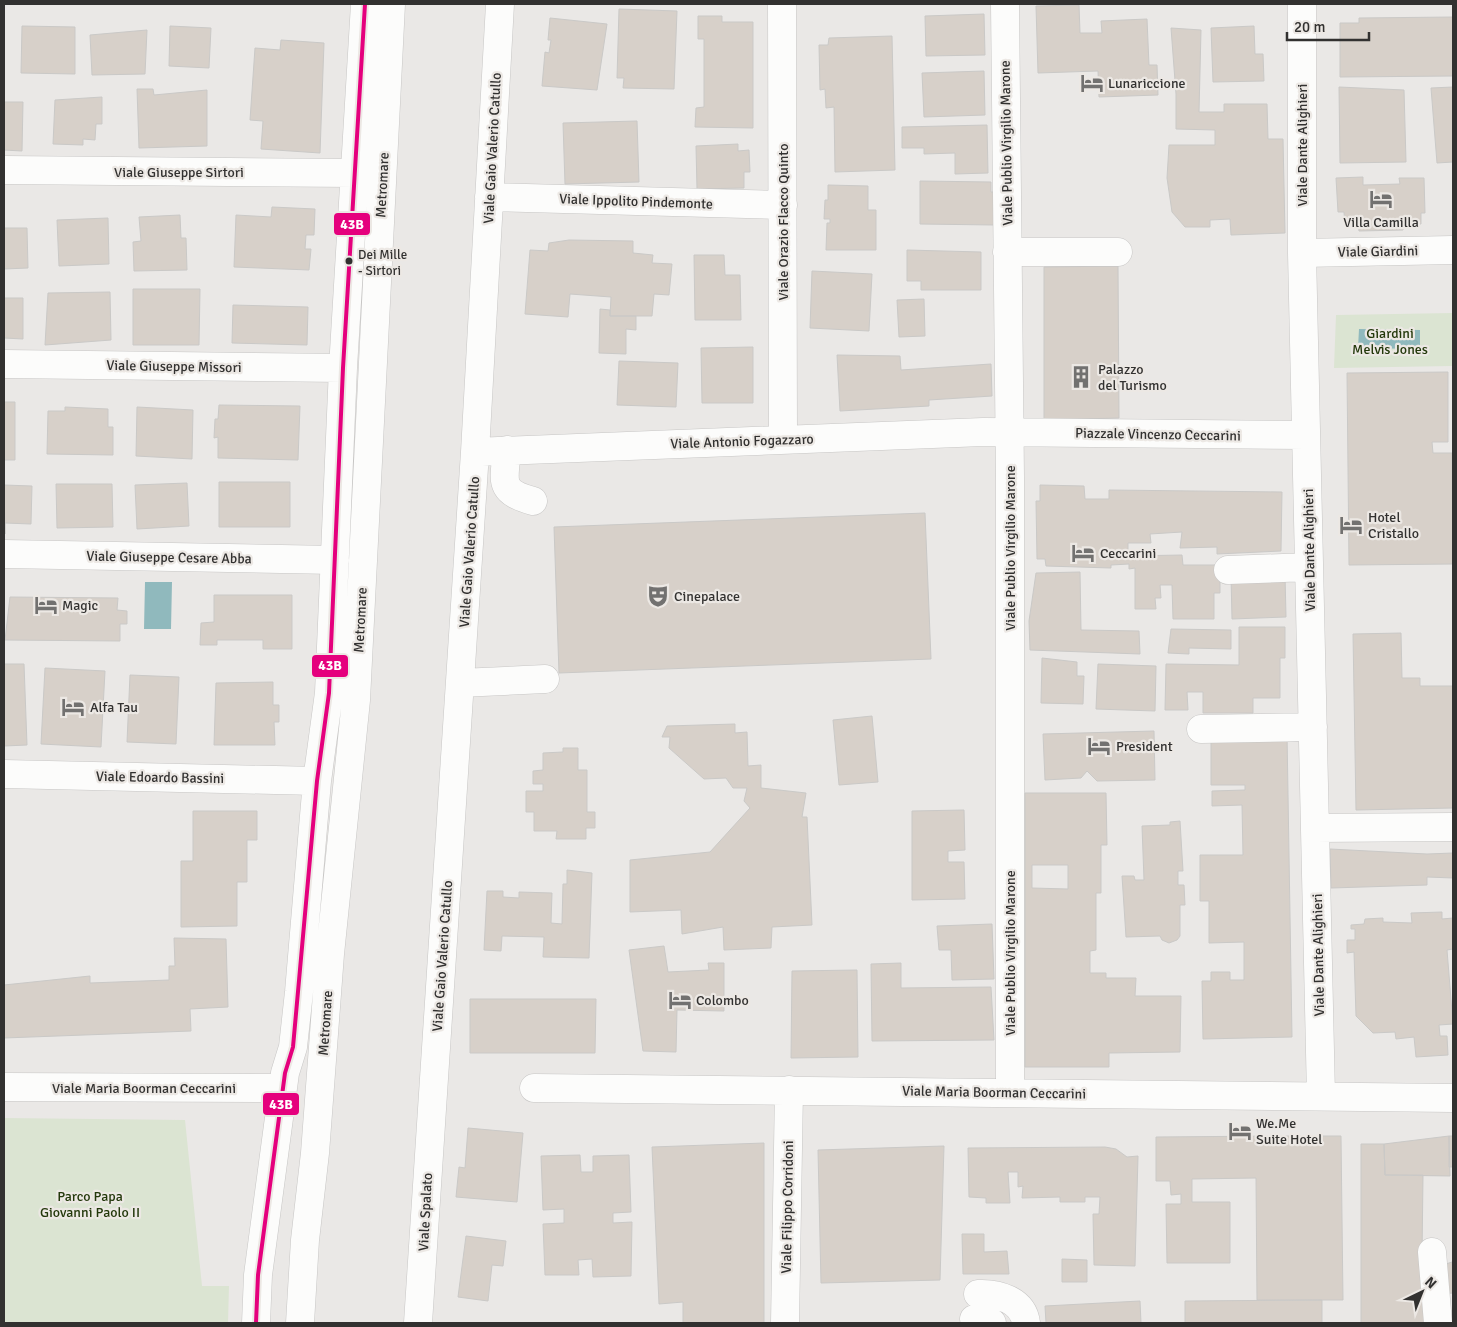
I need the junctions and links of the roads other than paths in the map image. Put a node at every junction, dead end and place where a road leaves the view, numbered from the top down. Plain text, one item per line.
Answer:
1 (365, 4) edge
2 (390, 4) edge
3 (500, 4) edge
4 (782, 4) edge
5 (1005, 4) edge
6 (1302, 4) edge
7 (4, 170) edge
8 (355, 173) junction
9 (489, 197) junction
10 (783, 206) junction
11 (1453, 250) edge
12 (1007, 252) junction
13 (1118, 252) dead end
14 (1302, 253) junction
15 (4, 364) edge
16 (344, 368) junction
17 (1009, 432) junction
18 (1306, 435) junction
19 (783, 440) junction
20 (507, 450) junction
21 (475, 452) junction
22 (533, 501) dead end
23 (4, 554) edge
24 (335, 560) junction
25 (1309, 567) junction
26 (1228, 570) dead end
27 (545, 680) dead end
28 (460, 683) junction
29 (1313, 727) junction
30 (1201, 729) dead end
31 (4, 774) edge
32 (317, 781) junction
33 (1453, 827) edge
34 (1315, 828) junction
35 (4, 1087) edge
36 (283, 1088) junction
37 (534, 1088) dead end
38 (789, 1090) junction
39 (1010, 1093) junction
40 (1321, 1096) junction
41 (1453, 1098) edge
42 (432, 1100) joint
43 (1432, 1252) dead end
44 (981, 1312) edge
45 (256, 1323) edge
46 (300, 1323) edge
47 (418, 1323) edge
48 (785, 1323) edge
49 (1026, 1323) edge
50 (1438, 1323) edge

1 - 8 street
2 - 46 street, Metromare
3 - 9 street, Viale Gaio Valerio Catullo
4 - 10 street, Viale Orazio Flacco Quinto
5 - 12 street, Viale Publio Virgilio Marone
6 - 14 street, Viale Dante Alighieri
7 - 8 street, Viale Giuseppe Sirtori
8 - 16 street
9 - 10 street, Viale Ippolito Pindemonte
9 - 21 street, Viale Gaio Valerio Catullo
10 - 19 street, Viale Orazio Flacco Quinto
11 - 14 street, Viale Giardini
12 - 13 street
12 - 17 street, Viale Publio Virgilio Marone
14 - 18 street, Viale Dante Alighieri
15 - 16 street, Viale Giuseppe Missori
16 - 24 street
17 - 18 street, Piazzale Vincenzo Ceccarini
17 - 19 street, Viale Antonio Fogazzaro
17 - 39 street, Viale Publio Virgilio Marone
18 - 25 street, Viale Dante Alighieri
19 - 20 street, Viale Antonio Fogazzaro
20 - 21 street, Viale Antonio Fogazzaro
20 - 22 street
21 - 28 street, Viale Gaio Valerio Catullo
23 - 24 street, Viale Giuseppe Cesare Abba
24 - 32 street
25 - 26 street
25 - 29 street, Viale Dante Alighieri
27 - 28 street
28 - 42 street, Viale Gaio Valerio Catullo
29 - 30 street
29 - 34 street, Viale Dante Alighieri
31 - 32 street, Viale Edoardo Bassini
32 - 36 street
33 - 34 street
34 - 40 street, Viale Dante Alighieri
35 - 36 street, Viale Maria Boorman Ceccarini
36 - 45 street
37 - 38 street, Viale Maria Boorman Ceccarini
38 - 39 street, Viale Maria Boorman Ceccarini
38 - 48 street, Viale Filippo Corridoni
39 - 40 street, Viale Maria Boorman Ceccarini
40 - 41 street, Viale Maria Boorman Ceccarini
42 - 47 street, Viale Spalato
43 - 50 street
44 - 49 street

